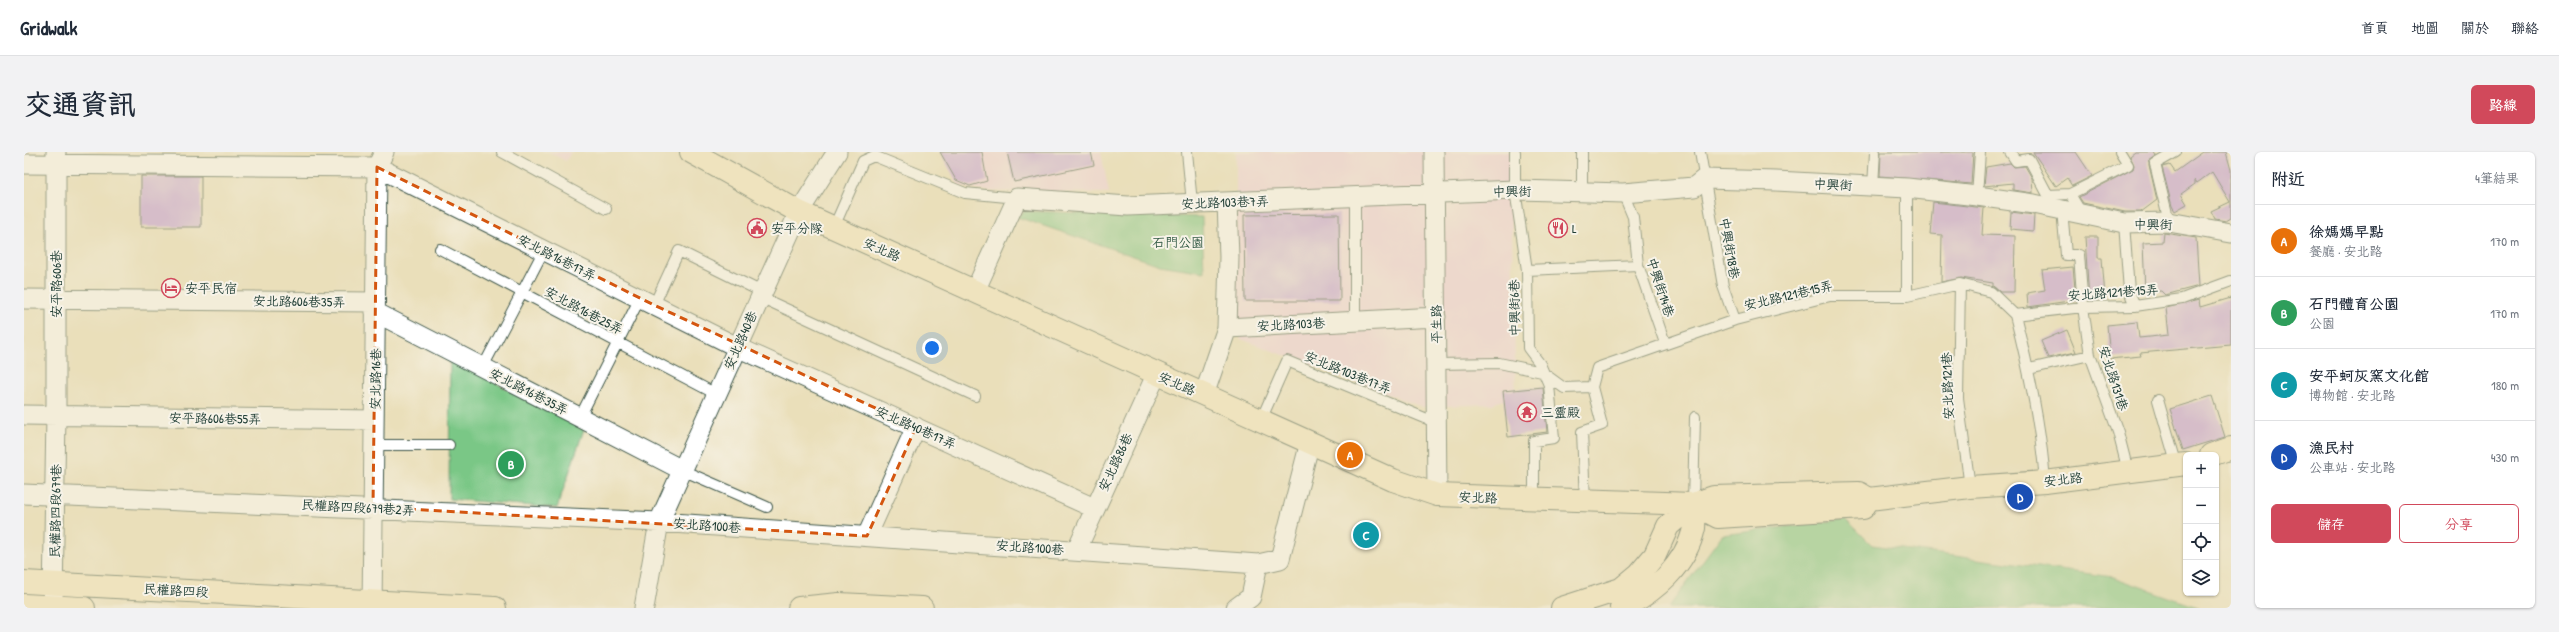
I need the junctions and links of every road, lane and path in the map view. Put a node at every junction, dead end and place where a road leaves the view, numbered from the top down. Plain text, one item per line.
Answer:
1 (502, 152) edge
2 (691, 152) edge
3 (837, 152) edge
4 (1187, 152) edge
5 (1434, 152) edge
6 (1515, 152) edge
7 (1582, 152) edge
8 (1700, 152) edge
9 (1875, 152) edge
10 (1980, 152) edge
11 (2010, 152) edge
12 (2120, 152) edge
13 (2176, 152) edge
14 (56, 158) edge
15 (380, 159) edge
16 (24, 164) edge
17 (1704, 179) junction
18 (1873, 186) junction
19 (1907, 188) junction
20 (1515, 190) junction
21 (1582, 193) junction
22 (1623, 193) junction
23 (1434, 194) junction
24 (1977, 196) junction
25 (1355, 197) junction
26 (1017, 198) junction
27 (1227, 202) junction
28 (2066, 202) junction
29 (1192, 203) junction
30 (606, 209) dead end
31 (799, 212) junction
32 (2170, 222) junction
33 (2124, 224) junction
34 (834, 227) junction
35 (2231, 232) edge
36 (440, 249) dead end
37 (544, 250) junction
38 (1638, 265) junction
39 (1527, 270) junction
40 (2231, 281) edge
41 (1960, 284) junction
42 (975, 291) junction
43 (522, 292) junction
44 (761, 295) junction
45 (1907, 296) junction
46 (24, 299) edge
47 (56, 299) junction
48 (647, 302) junction
49 (2135, 306) junction
50 (375, 307) junction
51 (2083, 307) junction
52 (2015, 314) junction
53 (1436, 317) junction
54 (1735, 320) junction
55 (1355, 321) junction
56 (1227, 328) junction
57 (618, 342) junction
58 (1665, 343) junction
59 (737, 347) junction
60 (2090, 355) junction
61 (1436, 364) junction
62 (483, 367) junction
63 (2029, 369) junction
64 (1542, 372) junction
65 (1156, 373) junction
66 (1592, 387) junction
67 (716, 394) junction
68 (1204, 395) junction
69 (975, 396) dead end
70 (2158, 400) dead end
71 (56, 415) junction
72 (24, 416) edge
73 (580, 417) junction
74 (1695, 417) dead end
75 (374, 420) junction
76 (1261, 420) junction
77 (1437, 423) junction
78 (916, 428) junction
79 (1310, 442) junction
80 (374, 445) junction
81 (449, 445) dead end
82 (2231, 448) edge
83 (2219, 452) edge
84 (2181, 465) edge
85 (682, 470) junction
86 (2128, 471) junction
87 (2045, 482) junction
88 (1970, 487) junction
89 (24, 494) edge
90 (56, 494) junction
91 (1437, 495) junction
92 (1534, 499) junction
93 (1585, 501) junction
94 (1693, 504) junction
95 (767, 507) dead end
96 (373, 508) junction
97 (1094, 508) junction
98 (660, 522) junction
99 (867, 536) junction
100 (1076, 551) junction
101 (1258, 564) junction
102 (24, 582) edge
103 (54, 583) junction
104 (372, 604) edge
105 (24, 605) edge
106 (53, 606) junction
107 (84, 608) edge
108 (495, 608) edge
109 (644, 608) edge
110 (799, 608) edge
111 (922, 608) edge
112 (1236, 608) edge
113 (1562, 608) edge
114 (1621, 608) edge

1 - 30 lane
2 - 31 street, 安北路
3 - 31 street, 安北路40巷
4 - 29 lane
5 - 23 street, 平生路
6 - 20 lane, 中興街6巷
7 - 21 lane
8 - 17 lane, 中興街18巷
9 - 18 lane
10 - 24 lane
11 - 28 lane
12 - 28 lane
13 - 32 lane
14 - 15 street
14 - 16 street
14 - 47 street, 安平路606巷
15 - 37 street, 安北路16巷17弄
15 - 50 street, 安北路16巷
17 - 18 street, 中興街
17 - 22 street, 中興街
17 - 54 lane, 中興街18巷
18 - 19 street, 中興街
19 - 24 street, 中興街
19 - 45 lane
20 - 21 street, 中興街
20 - 23 street, 中興街
20 - 39 lane, 中興街6巷
21 - 22 street, 中興街
22 - 38 lane, 中興街14巷
23 - 25 street, 安北路103巷7弄
23 - 53 street, 平生路
24 - 28 street, 中興街
25 - 27 street, 安北路103巷7弄
25 - 55 lane
26 - 29 street, 安北路103巷7弄
26 - 34 lane
26 - 42 street
27 - 29 street, 安北路103巷7弄
27 - 56 street
28 - 33 street, 中興街
28 - 51 lane, 安北路131巷
31 - 34 street, 安北路
31 - 44 street, 安北路40巷
32 - 33 street, 中興街
32 - 35 street, 中興街
33 - 49 lane
34 - 42 street, 安北路
36 - 43 lane, 安北路16巷25弄
37 - 43 lane
37 - 48 street, 安北路16巷17弄
38 - 39 lane
38 - 58 lane, 中興街14巷
39 - 64 lane, 中興街6巷
40 - 49 lane, 安北路121巷15弄
41 - 45 lane, 安北路121巷15弄
41 - 52 lane, 安北路121巷15弄
41 - 88 lane, 安北路121巷
42 - 65 street, 安北路
43 - 57 lane, 安北路16巷25弄
43 - 62 lane
44 - 48 lane
44 - 59 street, 安北路40巷
44 - 69 lane
45 - 54 lane, 安北路121巷15弄
46 - 47 street, 安北路606巷35弄
47 - 50 street, 安北路606巷35弄
47 - 71 street, 安平路606巷
48 - 57 lane
48 - 59 street, 安北路16巷17弄
49 - 51 lane, 安北路121巷15弄
50 - 62 street, 安北路16巷35弄
50 - 75 street, 安北路16巷
51 - 52 lane, 安北路121巷15弄
51 - 60 lane, 安北路131巷
52 - 63 lane
53 - 55 street, 安北路103巷
53 - 61 street, 平生路
54 - 58 lane, 安北路121巷15弄
55 - 56 street, 安北路103巷
56 - 68 street
57 - 67 lane, 安北路16巷25弄
57 - 73 lane
58 - 66 lane, 安北路121巷15弄
59 - 67 street, 安北路40巷
59 - 78 street, 安北路40巷17弄
60 - 63 lane
60 - 86 lane, 安北路131巷
61 - 64 lane
61 - 77 street, 平生路
62 - 73 street, 安北路16巷35弄
63 - 87 lane
64 - 66 lane
64 - 92 lane, 中興街6巷
65 - 68 street, 安北路
65 - 97 street, 安北路86巷
66 - 93 lane
67 - 85 street, 安北路40巷
68 - 76 street, 安北路
70 - 84 lane
71 - 72 street, 安平路606巷55弄
71 - 75 street, 安平路606巷55弄
71 - 90 street, 民權路四段679巷
73 - 85 street, 安北路16巷35弄
74 - 94 lane
75 - 80 street, 安北路16巷
76 - 77 lane, 安北路103巷17弄
76 - 79 street, 安北路
77 - 91 street, 平生路
78 - 97 street, 安北路40巷17弄
78 - 99 street
79 - 91 street, 安北路
79 - 101 street, 安北路100巷
80 - 81 lane
80 - 96 street, 安北路16巷
82 - 83 street
84 - 86 street, 安北路
85 - 95 lane
85 - 98 street, 安北路40巷
86 - 87 street, 安北路
87 - 88 street, 安北路
88 - 94 street, 安北路
89 - 90 street, 民權路四段679巷2弄
90 - 96 street, 民權路四段679巷2弄
90 - 103 street, 民權路四段679巷
91 - 92 street, 安北路
92 - 93 street, 安北路
93 - 94 street, 安北路
94 - 113 street
94 - 114 street
96 - 98 street, 民權路四段679巷2弄
96 - 104 street, 安北路16巷
97 - 100 street, 安北路86巷
98 - 99 street, 安北路100巷
98 - 109 street, 安北路40巷
99 - 100 street, 安北路100巷
100 - 101 street, 安北路100巷
101 - 112 street
102 - 103 street, 民權路四段
103 - 104 street, 民權路四段
103 - 106 street, 民權路四段679巷
104 - 108 street, 民權路四段
105 - 106 street
106 - 107 street
110 - 111 street

